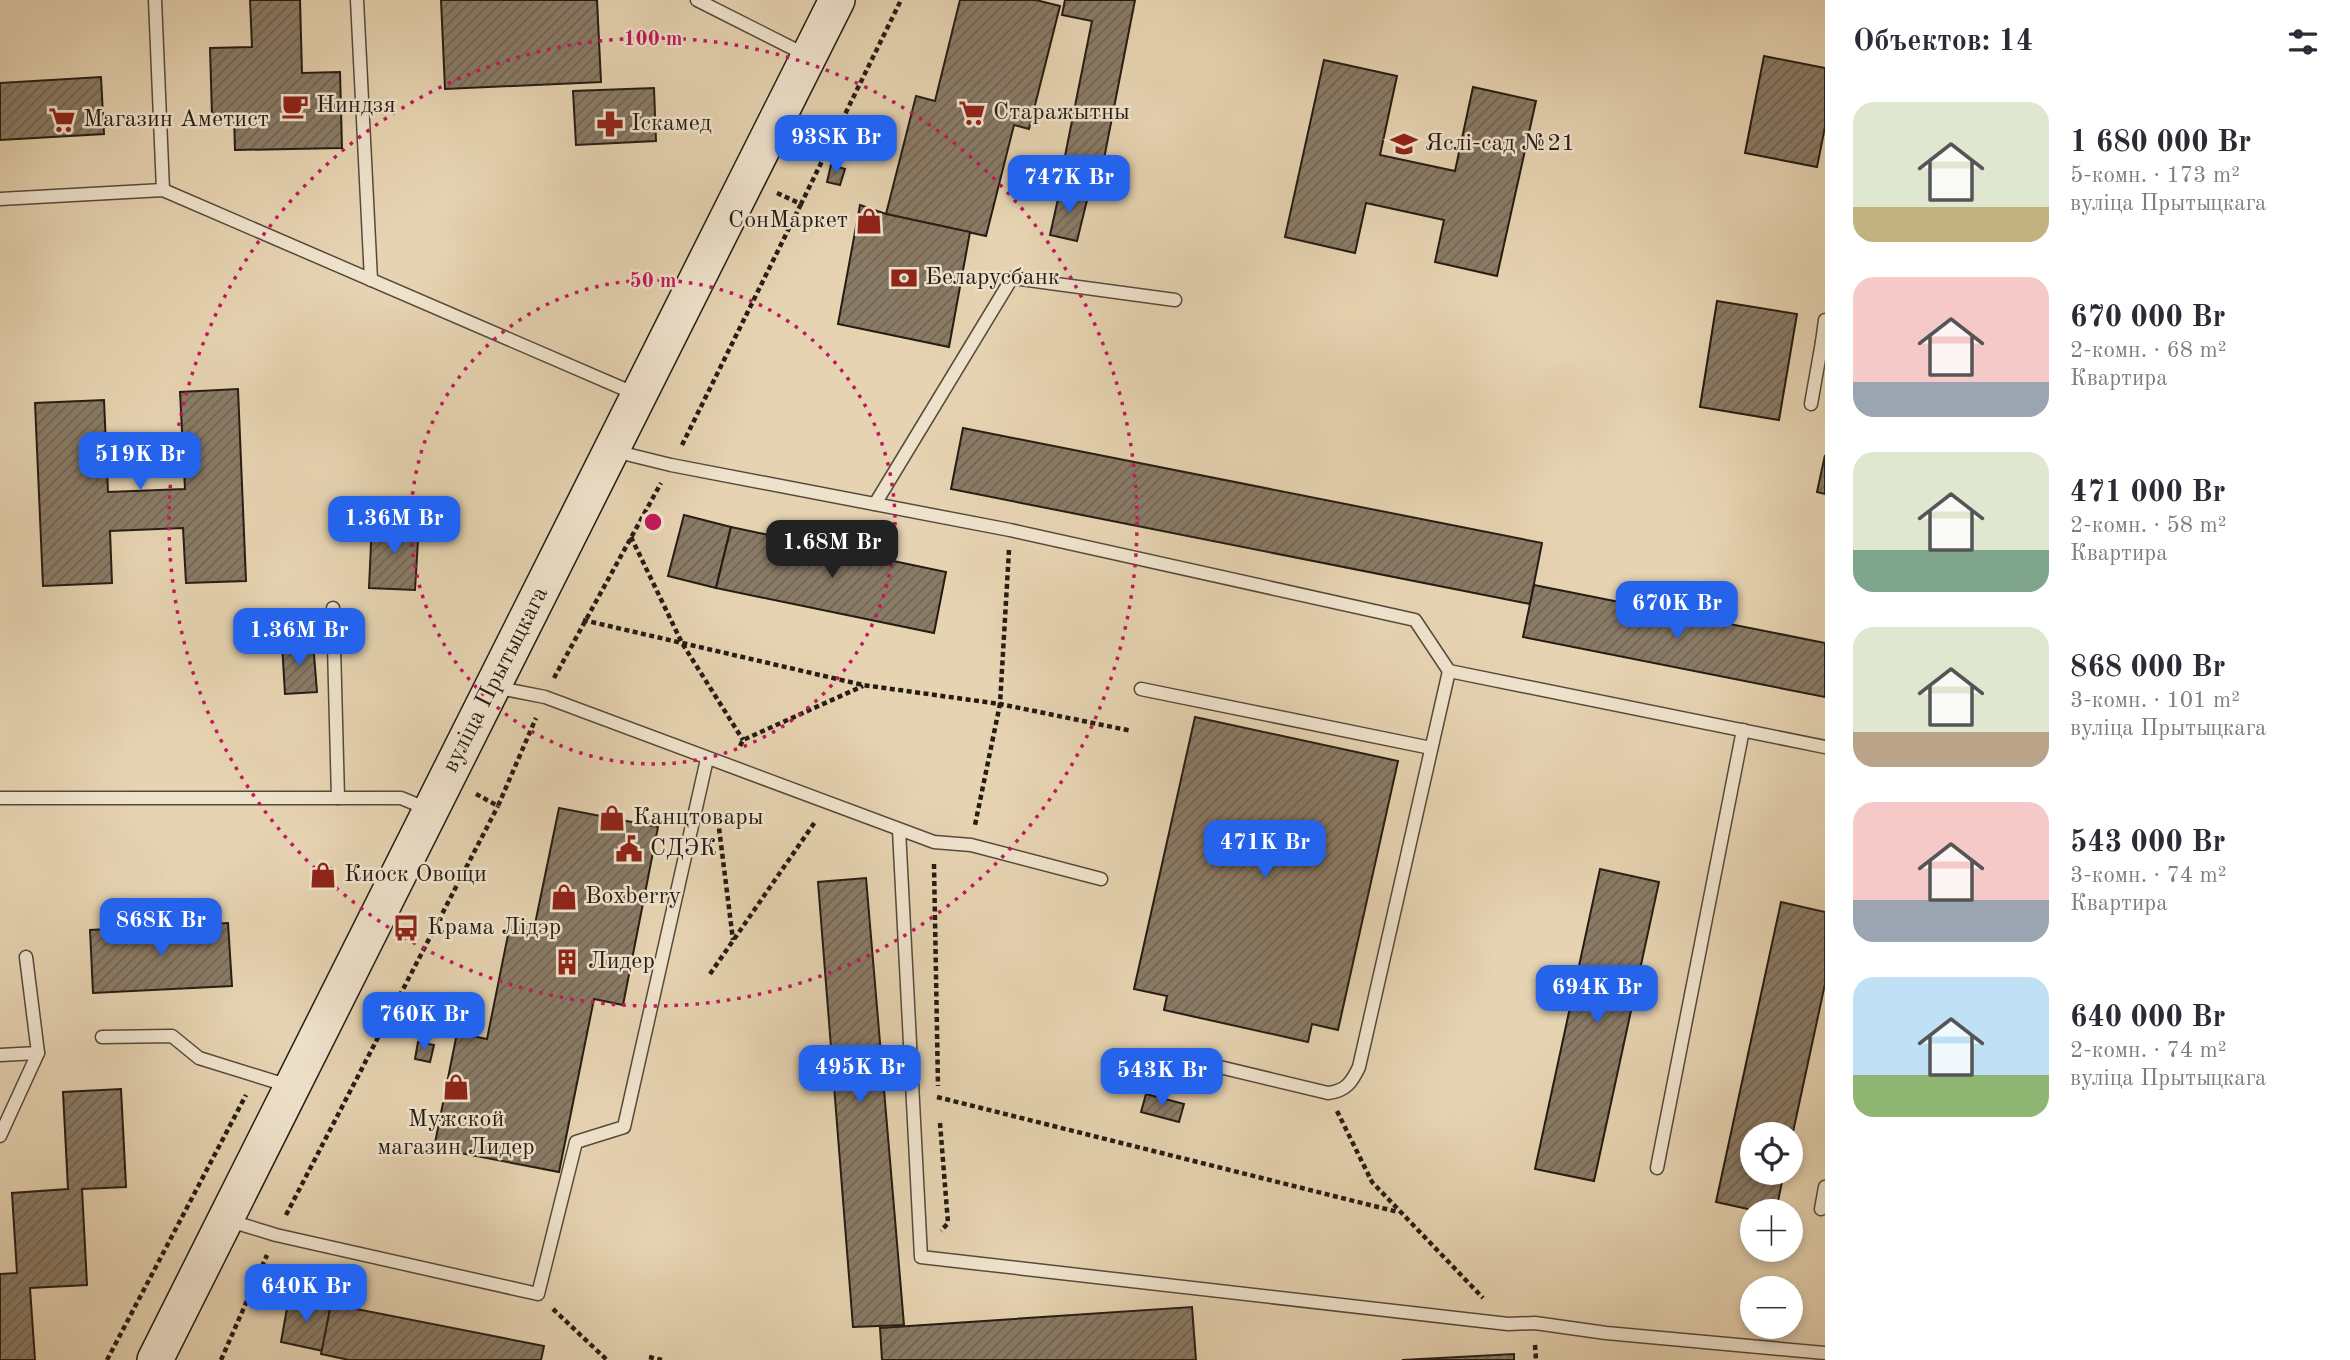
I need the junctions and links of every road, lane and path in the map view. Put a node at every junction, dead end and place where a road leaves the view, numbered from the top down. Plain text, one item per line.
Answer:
1 (155, 0) edge
2 (357, 0) edge
3 (697, 0) edge
4 (837, 0) edge
5 (808, 56) junction
6 (163, 190) junction
7 (0, 199) edge
8 (371, 280) junction
9 (1175, 300) dead end
10 (1825, 320) edge
11 (1823, 342) edge
12 (638, 396) junction
13 (1811, 404) dead end
14 (611, 450) junction
15 (875, 504) junction
16 (1010, 530) junction
17 (631, 537) dead end
18 (333, 607) dead end
19 (583, 620) dead end
20 (682, 643) junction
21 (1449, 671) junction
22 (494, 687) junction
23 (1141, 689) dead end
24 (1000, 705) junction
25 (1743, 730) junction
26 (1132, 731) dead end
27 (743, 740) dead end
28 (1825, 747) edge
29 (1432, 748) junction
30 (707, 758) junction
31 (0, 798) edge
32 (338, 798) junction
33 (827, 805) junction
34 (498, 806) dead end
35 (430, 810) junction
36 (899, 830) junction
37 (934, 842) junction
38 (971, 845) junction
39 (1101, 879) dead end
40 (26, 957) dead end
41 (710, 974) dead end
42 (102, 1037) dead end
43 (38, 1053) junction
44 (0, 1055) edge
45 (1182, 1058) dead end
46 (290, 1086) junction
47 (1328, 1093) junction
48 (937, 1097) junction
49 (0, 1136) edge
50 (1657, 1167) dead end
51 (1825, 1187) edge
52 (1821, 1209) dead end
53 (1398, 1212) junction
54 (223, 1219) junction
55 (276, 1236) junction
56 (920, 1257) junction
57 (538, 1294) junction
58 (1508, 1324) junction
59 (1825, 1353) edge
60 (649, 1357) dead end
61 (155, 1360) edge
62 (221, 1360) edge
63 (607, 1360) edge
64 (662, 1360) edge

1 - 6 lane
2 - 8 lane
3 - 5 lane
4 - 5 street, вуліца Прытыцкага
5 - 12 street, вуліца Прытыцкага
6 - 7 lane
6 - 8 lane
8 - 12 lane
9 - 15 lane
10 - 11 lane
11 - 13 lane
12 - 14 street, вуліца Прытыцкага
14 - 15 lane
14 - 22 street, вуліца Прытыцкага
15 - 16 lane
16 - 21 lane
16 - 24 path
17 - 20 path
18 - 32 lane
19 - 20 path
20 - 24 path
20 - 27 path
21 - 25 lane
21 - 29 lane
22 - 30 lane
22 - 35 street, вуліца Прытыцкага
23 - 29 lane
24 - 26 path
24 - 38 path
25 - 28 lane
25 - 50 lane
29 - 47 lane
30 - 33 lane
30 - 57 lane
31 - 32 lane
32 - 35 lane
33 - 36 lane
33 - 41 path
34 - 55 path
35 - 46 street, вуліца Прытыцкага
36 - 37 lane
36 - 56 lane
37 - 38 lane
37 - 48 path
38 - 39 lane
40 - 43 lane
42 - 46 lane
43 - 44 lane
43 - 49 lane
45 - 47 lane
46 - 54 street, вуліца Прытыцкага
47 - 53 path
48 - 53 path
48 - 56 path
51 - 52 lane
53 - 58 path
54 - 55 lane
54 - 61 street, вуліца Прытыцкага
55 - 57 lane
55 - 62 path
56 - 58 lane
57 - 63 path
58 - 59 lane
60 - 64 path

